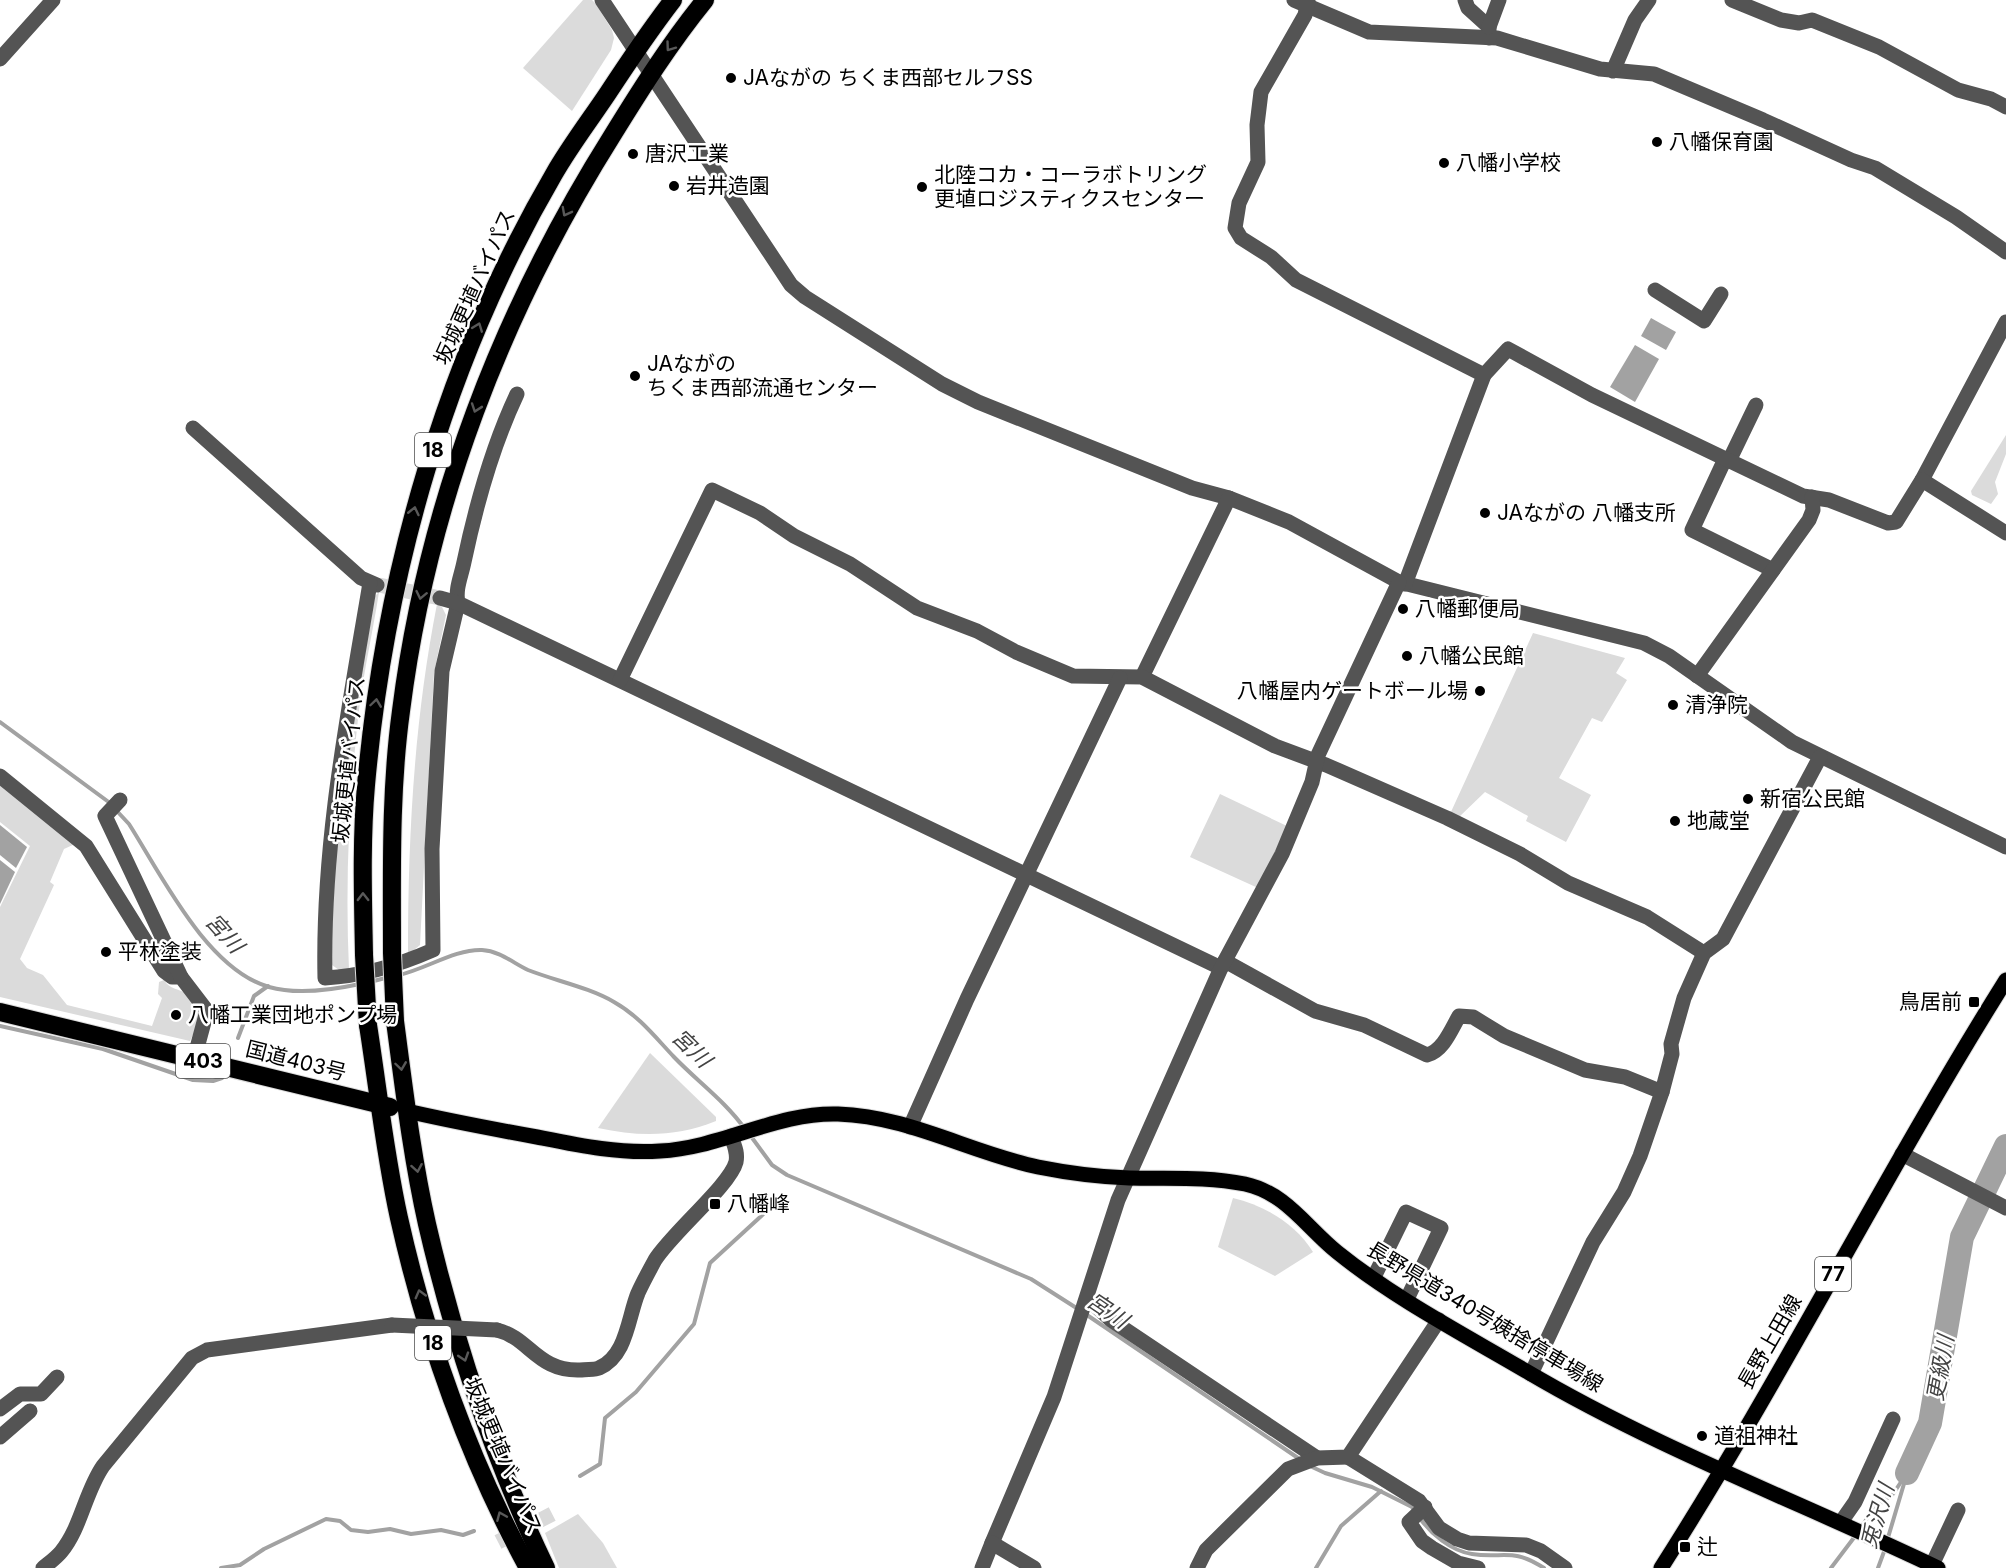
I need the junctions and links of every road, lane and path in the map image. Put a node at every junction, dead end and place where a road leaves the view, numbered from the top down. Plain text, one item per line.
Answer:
1 (53, 0) edge
2 (602, 0) edge
3 (674, 0) edge
4 (705, 0) edge
5 (1465, 0) edge
6 (1499, 0) edge
7 (1649, 0) edge
8 (1732, 0) edge
9 (1302, 2) edge
10 (1489, 32) junction
11 (637, 50) junction
12 (0, 59) edge
13 (1613, 71) junction
14 (650, 74) junction
15 (2006, 107) edge
16 (2006, 252) edge
17 (1655, 290) dead end
18 (1721, 294) dead end
19 (2006, 322) edge
20 (1484, 375) junction
21 (517, 394) dead end
22 (1756, 405) dead end
23 (193, 428) dead end
24 (1727, 460) junction
25 (1922, 480) junction
26 (1812, 497) junction
27 (1229, 498) junction
28 (2006, 533) edge
29 (1773, 570) junction
30 (1402, 583) junction
31 (440, 598) tunnel mouth
32 (458, 603) junction
33 (1697, 676) junction
34 (1142, 677) junction
35 (1120, 678) junction
36 (620, 680) junction
37 (1820, 757) junction
38 (1318, 763) junction
39 (0, 776) edge
40 (120, 800) dead end
41 (2006, 847) edge
42 (1025, 876) junction
43 (1704, 953) junction
44 (1223, 965) junction
45 (181, 977) junction
46 (2006, 980) edge
47 (0, 1011) edge
48 (194, 1059) junction
49 (1662, 1092) junction
50 (380, 1105) junction
51 (407, 1111) junction
52 (910, 1127) junction
53 (735, 1135) junction
54 (1902, 1154) junction
55 (1127, 1178) junction
56 (2006, 1208) edge
57 (1374, 1277) junction
58 (1407, 1299) junction
59 (1086, 1300) junction
60 (1439, 1320) junction
61 (1531, 1374) junction
62 (57, 1377) dead end
63 (0, 1409) edge
64 (30, 1411) dead end
65 (1893, 1419) dead end
66 (0, 1437) edge
67 (1348, 1457) junction
68 (1316, 1458) junction
69 (1723, 1469) junction
70 (1958, 1510) dead end
71 (1420, 1512) junction
72 (1844, 1523) junction
73 (992, 1544) junction
74 (1935, 1567) edge
75 (43, 1568) edge
76 (528, 1568) edge
77 (546, 1568) edge
78 (982, 1568) edge
79 (1034, 1568) edge
80 (1197, 1568) edge
81 (1478, 1568) edge
82 (1565, 1568) edge
83 (1661, 1568) edge

1 - 12 street
2 - 11 street
3 - 11 highway, 坂城更埴バイパス / 18
4 -> 14 highway, 坂城更埴バイパス / 18
5 - 10 street
6 - 10 street
7 - 13 street
8 - 15 street
9 - 10 street
9 - 20 street
10 - 13 street
11 - 14 street
50 -> 11 highway, 坂城更埴バイパス / 18, bridge
13 - 16 street
14 - 27 street
14 -> 51 highway, 坂城更埴バイパス / 18, bridge
17 - 18 street
19 - 25 street
20 - 24 street
20 - 30 street
21 - 32 street
22 - 24 street
23 - 32 street
24 - 26 street
24 - 29 street
25 - 26 street
25 - 28 street
26 - 29 street
27 - 30 street
27 - 34 street
29 - 33 street
30 - 33 street
30 - 38 street
31 - 32 street
32 - 36 street
33 - 37 street
34 - 35 street
34 - 38 street
35 - 36 street
35 - 42 street
36 - 42 street
37 - 41 street
37 - 43 street
38 - 43 street
38 - 44 street
39 - 45 street
40 - 45 street
42 - 44 street
42 - 52 street
43 - 49 street
44 - 49 street
44 - 55 street
45 - 48 street
46 - 54 main road, 長野上田線 / 77
47 - 48 highway, 国道403号 / 403
48 - 50 highway, 国道403号 / 403
49 - 61 street
50 - 51 highway, 国道403号 / 403
76 -> 50 highway, 坂城更埴バイパス / 18
51 - 53 main road, 長野県道340号姨捨停車場線
51 -> 77 highway, 坂城更埴バイパス / 18
52 - 53 main road, 長野県道340号姨捨停車場線
52 - 55 main road, 長野県道340号姨捨停車場線
53 - 75 street, bridge
54 - 56 street
54 - 69 main road, 長野上田線 / 77
55 - 57 main road, 長野県道340号姨捨停車場線
55 - 59 street
57 - 58 main road, 長野県道340号姨捨停車場線
57 - 58 street
58 - 60 main road, 長野県道340号姨捨停車場線
59 - 68 street
59 - 73 street
60 - 61 main road, 長野県道340号姨捨停車場線
60 - 67 street
61 - 69 main road, 長野県道340号姨捨停車場線
62 - 63 street
64 - 66 street
65 - 72 street
67 - 68 street
67 - 71 street
68 - 80 street
69 - 72 main road, 長野県道340号姨捨停車場線
69 - 83 main road, 長野上田線 / 77
70 - 74 street
71 - 81 street
71 - 82 street
72 - 74 main road, 長野県道340号姨捨停車場線
73 - 78 street
73 - 79 street

